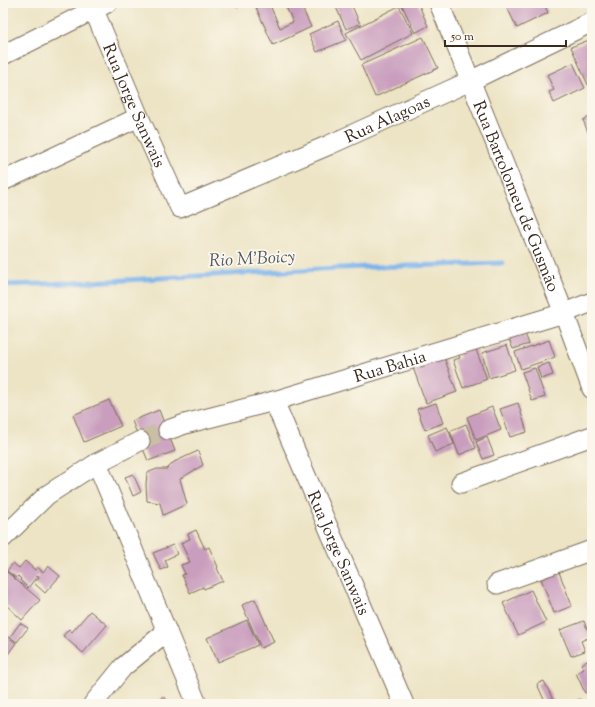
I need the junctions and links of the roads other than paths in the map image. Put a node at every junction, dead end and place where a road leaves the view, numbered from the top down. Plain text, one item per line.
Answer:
1 (439, 3) edge
2 (97, 5) edge
3 (592, 22) edge
4 (3, 54) edge
5 (470, 81) junction
6 (139, 117) junction
7 (3, 181) edge
8 (180, 208) joint
9 (592, 302) edge
10 (564, 313) junction
11 (592, 389) edge
12 (274, 401) junction
13 (168, 430) tunnel mouth
14 (592, 436) edge
15 (140, 441) tunnel mouth
16 (97, 462) junction
17 (461, 483) dead end
18 (3, 538) edge
19 (592, 550) edge
20 (497, 584) dead end
21 (167, 631) junction
22 (93, 704) edge
23 (197, 704) edge
24 (404, 704) edge

1 - 5 street, Rua Bartolomeu de Gusmão
2 - 4 street
2 - 6 street, Rua Jorge Sanwais
3 - 5 street, Rua Alagoas
5 - 8 street, Rua Alagoas
5 - 10 street, Rua Bartolomeu de Gusmão
6 - 7 street
6 - 8 street, Rua Jorge Sanwais
9 - 10 street, Rua Bahia
10 - 11 street, Rua Bartolomeu de Gusmão
10 - 12 street, Rua Bahia
12 - 13 street, Rua Bahia
12 - 24 street, Rua Jorge Sanwais
14 - 17 street
15 - 16 street
16 - 18 street
16 - 21 street
19 - 20 street
21 - 22 street
21 - 23 street

